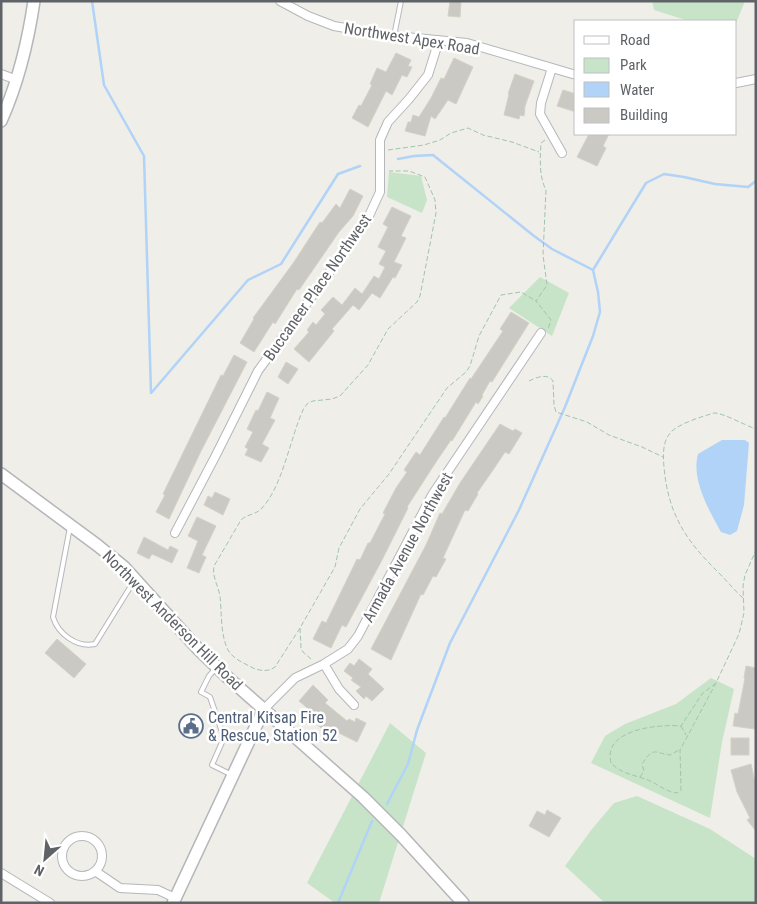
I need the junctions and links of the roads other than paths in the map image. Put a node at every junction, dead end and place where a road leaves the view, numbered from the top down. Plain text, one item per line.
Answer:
1 (34, 1) edge
2 (280, 1) edge
3 (401, 1) edge
4 (394, 36) junction
5 (439, 40) junction
6 (552, 68) junction
7 (1, 74) edge
8 (574, 74) edge
9 (756, 78) edge
10 (17, 80) junction
11 (737, 83) edge
12 (1, 121) edge
13 (562, 153) dead end
14 (541, 333) road end
15 (1, 474) edge
16 (70, 525) junction
17 (175, 533) dead end
18 (135, 580) junction
19 (324, 664) junction
20 (217, 667) junction
21 (354, 705) dead end
22 (264, 709) junction
23 (233, 775) junction
24 (95, 871) junction
25 (1, 874) edge
26 (174, 900) edge
27 (50, 903) edge
28 (463, 903) edge

1 - 10 main road
2 - 4 street, Northwest Apex Road
3 - 4 lane
4 - 5 street, Northwest Apex Road
5 - 6 street, Northwest Apex Road
5 - 17 street, Buccaneer Place Northwest
6 - 8 street, Northwest Apex Road
6 - 13 street
7 - 10 street
9 - 11 street
10 - 12 main road
14 - 19 street, Armada Avenue Northwest
15 - 16 main road, Northwest Anderson Hill Road
16 - 18 main road, Northwest Anderson Hill Road
16 - 18 lane
18 - 20 main road, Northwest Anderson Hill Road
19 - 21 street
19 - 22 street, Armada Avenue Northwest
20 - 22 main road, Northwest Anderson Hill Road
20 - 23 lane
22 - 23 main road
22 - 28 main road, Northwest Anderson Hill Road
23 - 26 main road
24 - 24 street
24 - 26 street
25 - 27 street

